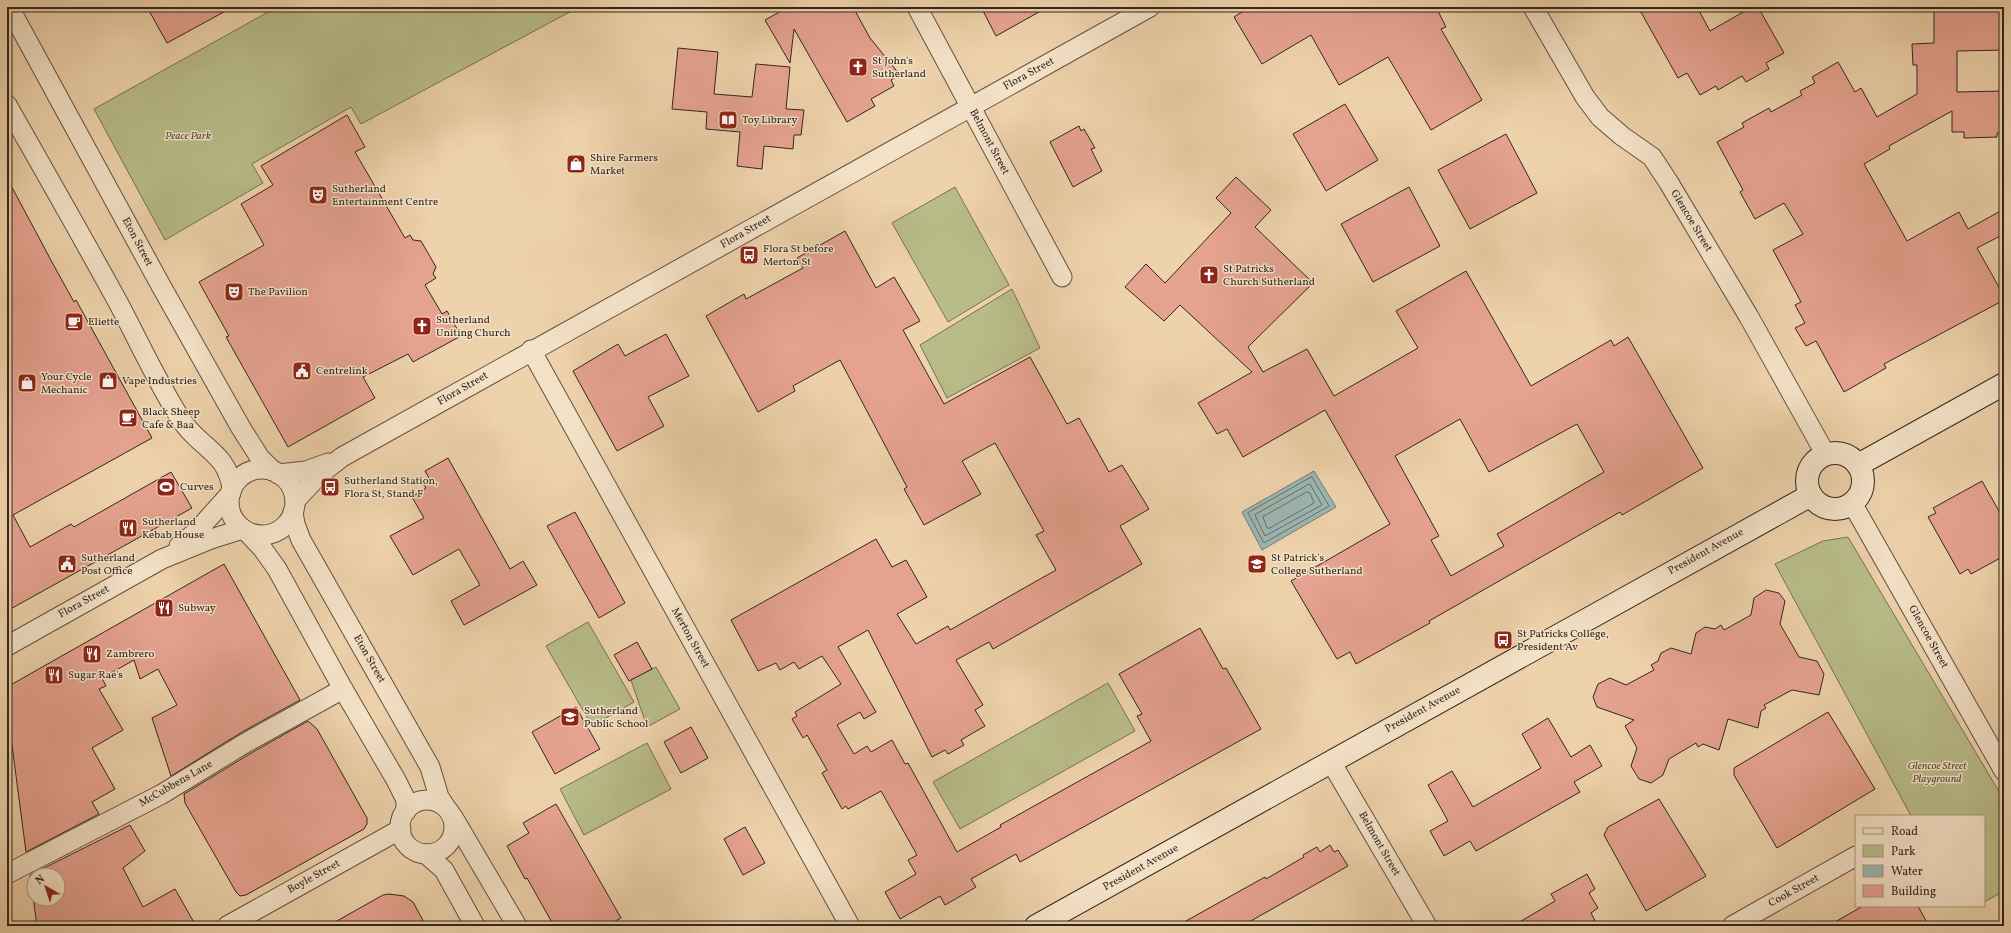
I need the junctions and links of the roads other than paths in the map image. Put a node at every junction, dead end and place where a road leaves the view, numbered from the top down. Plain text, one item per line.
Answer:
1 (9, 7) edge
2 (917, 7) edge
3 (1150, 7) edge
4 (1533, 7) edge
5 (7, 105) edge
6 (969, 106) junction
7 (1062, 278) dead end
8 (531, 350) junction
9 (2004, 384) edge
10 (1826, 454) junction
11 (342, 457) junction
12 (1858, 465) junction
13 (276, 472) junction
14 (231, 491) junction
15 (1811, 495) junction
16 (1852, 503) junction
17 (294, 506) junction
18 (245, 530) junction
19 (162, 559) junction
20 (34, 629) junction
21 (7, 640) edge
22 (7, 646) edge
23 (343, 689) junction
24 (1331, 762) junction
25 (2004, 771) edge
26 (448, 810) junction
27 (406, 811) junction
28 (400, 829) junction
29 (426, 854) junction
30 (1855, 857) edge
31 (7, 874) edge
32 (227, 926) edge
33 (476, 926) edge
34 (517, 926) edge
35 (850, 926) edge
36 (1036, 926) edge
37 (1428, 926) edge
38 (1732, 926) edge

1 - 13 street, Eton Street
2 - 6 street, Belmont Street
3 - 6 street, Flora Street
4 - 10 street, Glencoe Street
5 - 14 street
6 - 7 street, Belmont Street
6 - 8 street, Flora Street
8 - 11 street, Flora Street
8 - 35 street, Merton Street
9 - 12 street
10 - 12 street
10 - 15 street
11 - 13 street, Flora Street
11 - 17 street, Flora Street
12 - 16 street
13 - 14 street
13 - 17 street
14 - 18 street
14 - 19 street, Flora Street
15 - 16 street
15 - 24 street, President Avenue
16 - 25 street, Glencoe Street
17 - 18 street
17 - 26 street, Eton Street
18 - 19 street, Flora Street
18 - 23 street
19 - 20 street, Flora Street
20 - 21 street
20 - 22 street, Flora Street
23 - 27 street
23 - 31 street, McCubbens Lane
24 - 36 street, President Avenue
24 - 37 street, Belmont Street
26 - 27 street
26 - 29 street
26 - 34 street, Eton Street
27 - 28 street
28 - 29 street
28 - 32 street, Boyle Street
29 - 33 street
30 - 38 street, Cook Street

